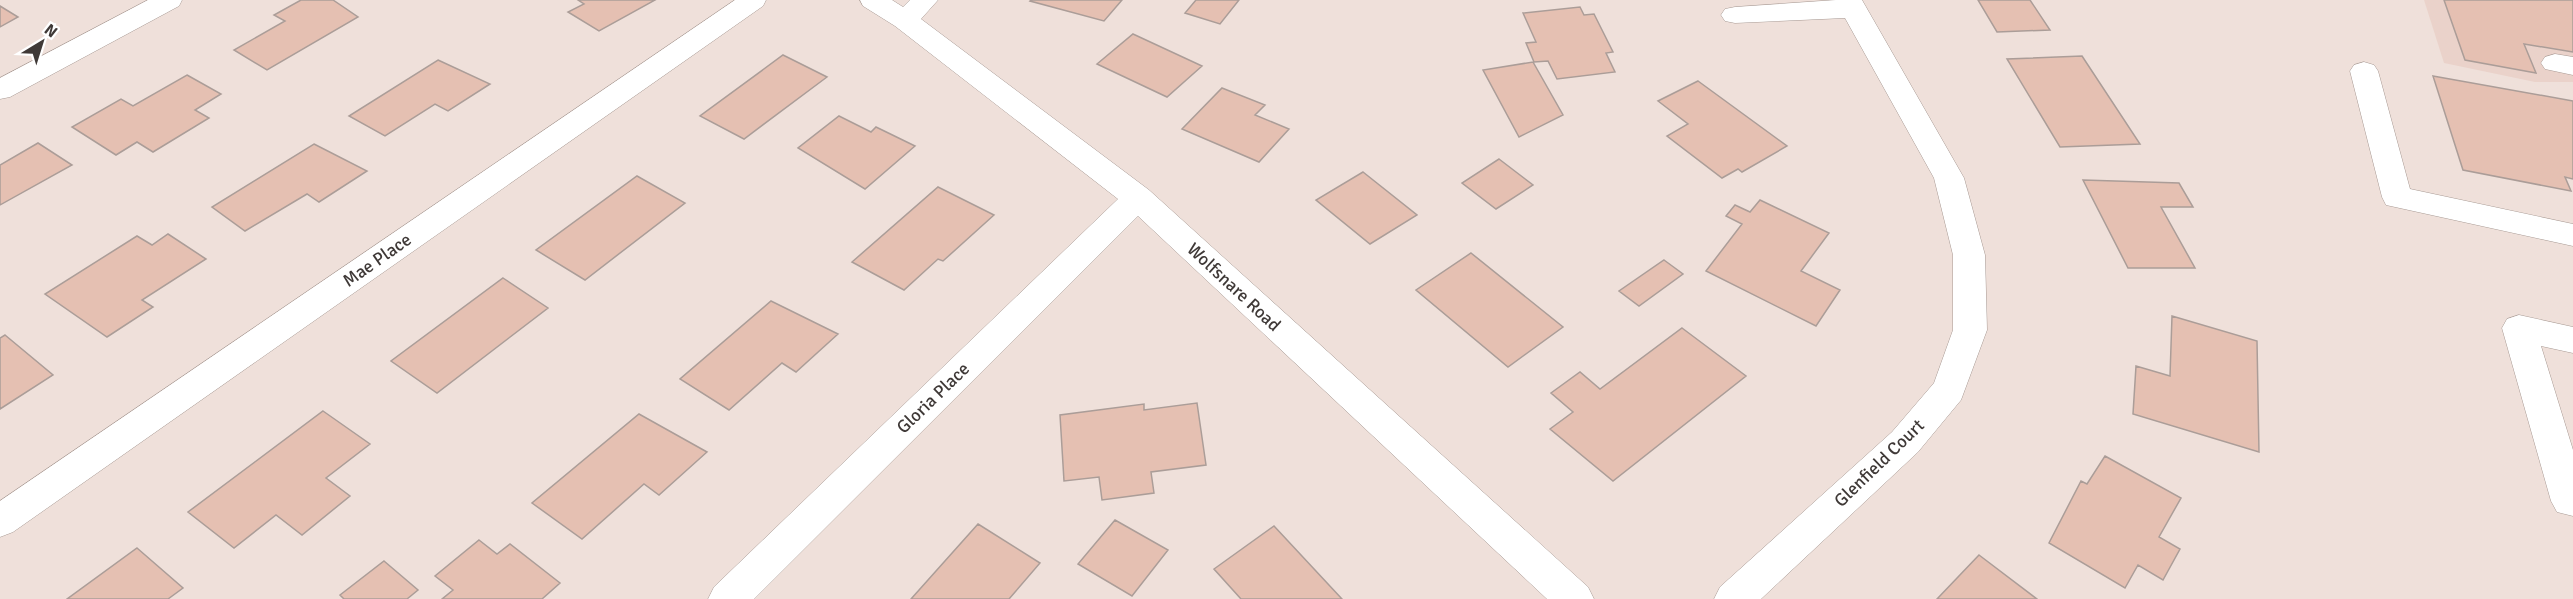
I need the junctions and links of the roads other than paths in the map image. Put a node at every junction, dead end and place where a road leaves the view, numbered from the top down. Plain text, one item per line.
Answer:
1 (169, 0) edge
2 (753, 0) edge
3 (873, 0) edge
4 (1851, 5) edge
5 (915, 10) edge
6 (1735, 15) dead end
7 (2364, 71) dead end
8 (0, 90) edge
9 (1138, 198) junction
10 (2573, 235) edge
11 (2573, 340) edge
12 (2570, 501) dead end
13 (0, 521) edge
14 (1565, 596) edge
15 (728, 599) edge
16 (1734, 599) edge

1 - 8 street
2 - 13 street, Mae Place
3 - 5 street, Wolfsnare Road
4 - 6 street
4 - 16 street, Glenfield Court
5 - 9 street, Wolfsnare Road
7 - 10 street
9 - 14 street, Wolfsnare Road
9 - 15 street, Gloria Place
11 - 12 street

